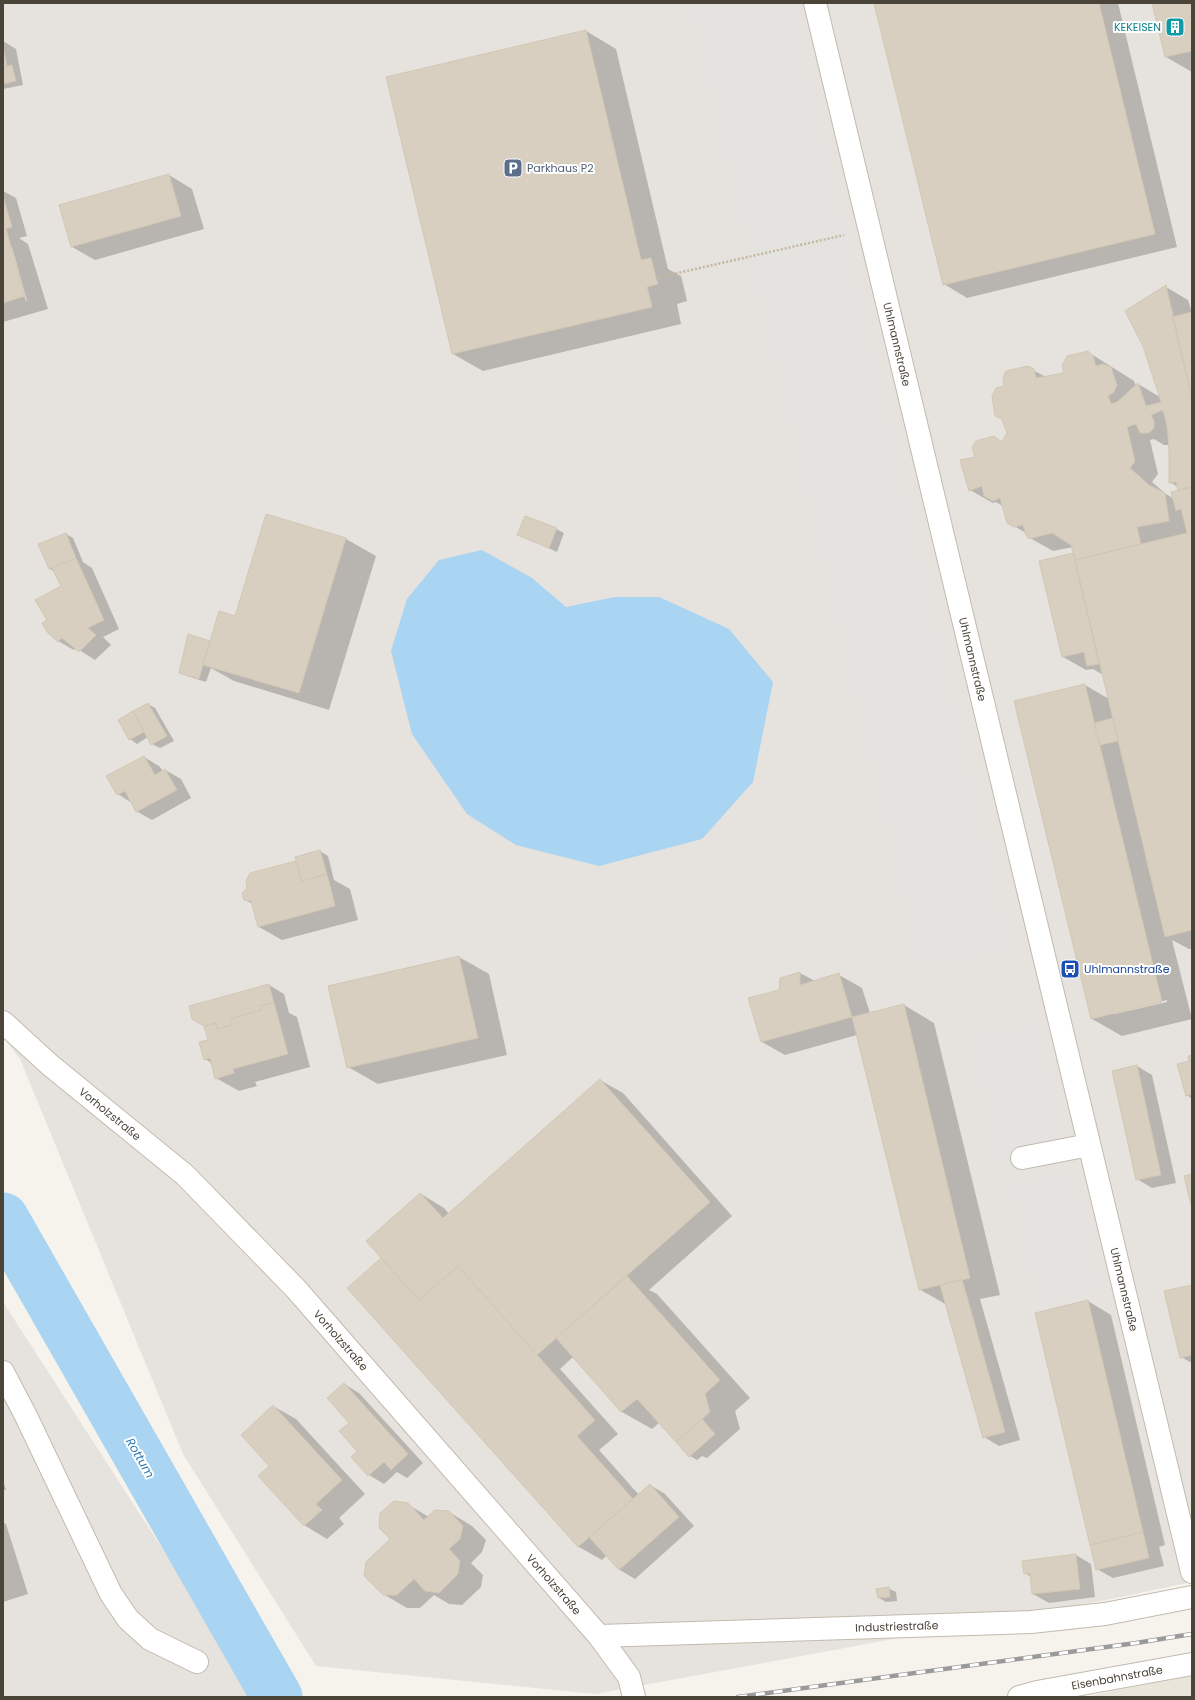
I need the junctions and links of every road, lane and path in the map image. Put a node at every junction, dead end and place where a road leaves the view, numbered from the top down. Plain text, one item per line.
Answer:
1 (815, 3) edge
2 (869, 229) junction
3 (656, 278) dead end
4 (3, 1022) edge
5 (1089, 1145) junction
6 (1022, 1158) dead end
7 (3, 1372) edge
8 (1192, 1572) edge
9 (1192, 1597) edge
10 (599, 1636) junction
11 (197, 1662) dead end
12 (1192, 1664) edge
13 (634, 1697) edge
14 (1019, 1697) edge

1 - 2 street, Uhlmannstraße
2 - 3 path
2 - 5 street, Uhlmannstraße
4 - 10 street, Vorholzstraße
5 - 6 street
5 - 8 street, Uhlmannstraße
7 - 11 street
9 - 10 street, Industriestraße
10 - 13 street, Vorholzstraße
12 - 14 street, Eisenbahnstraße

